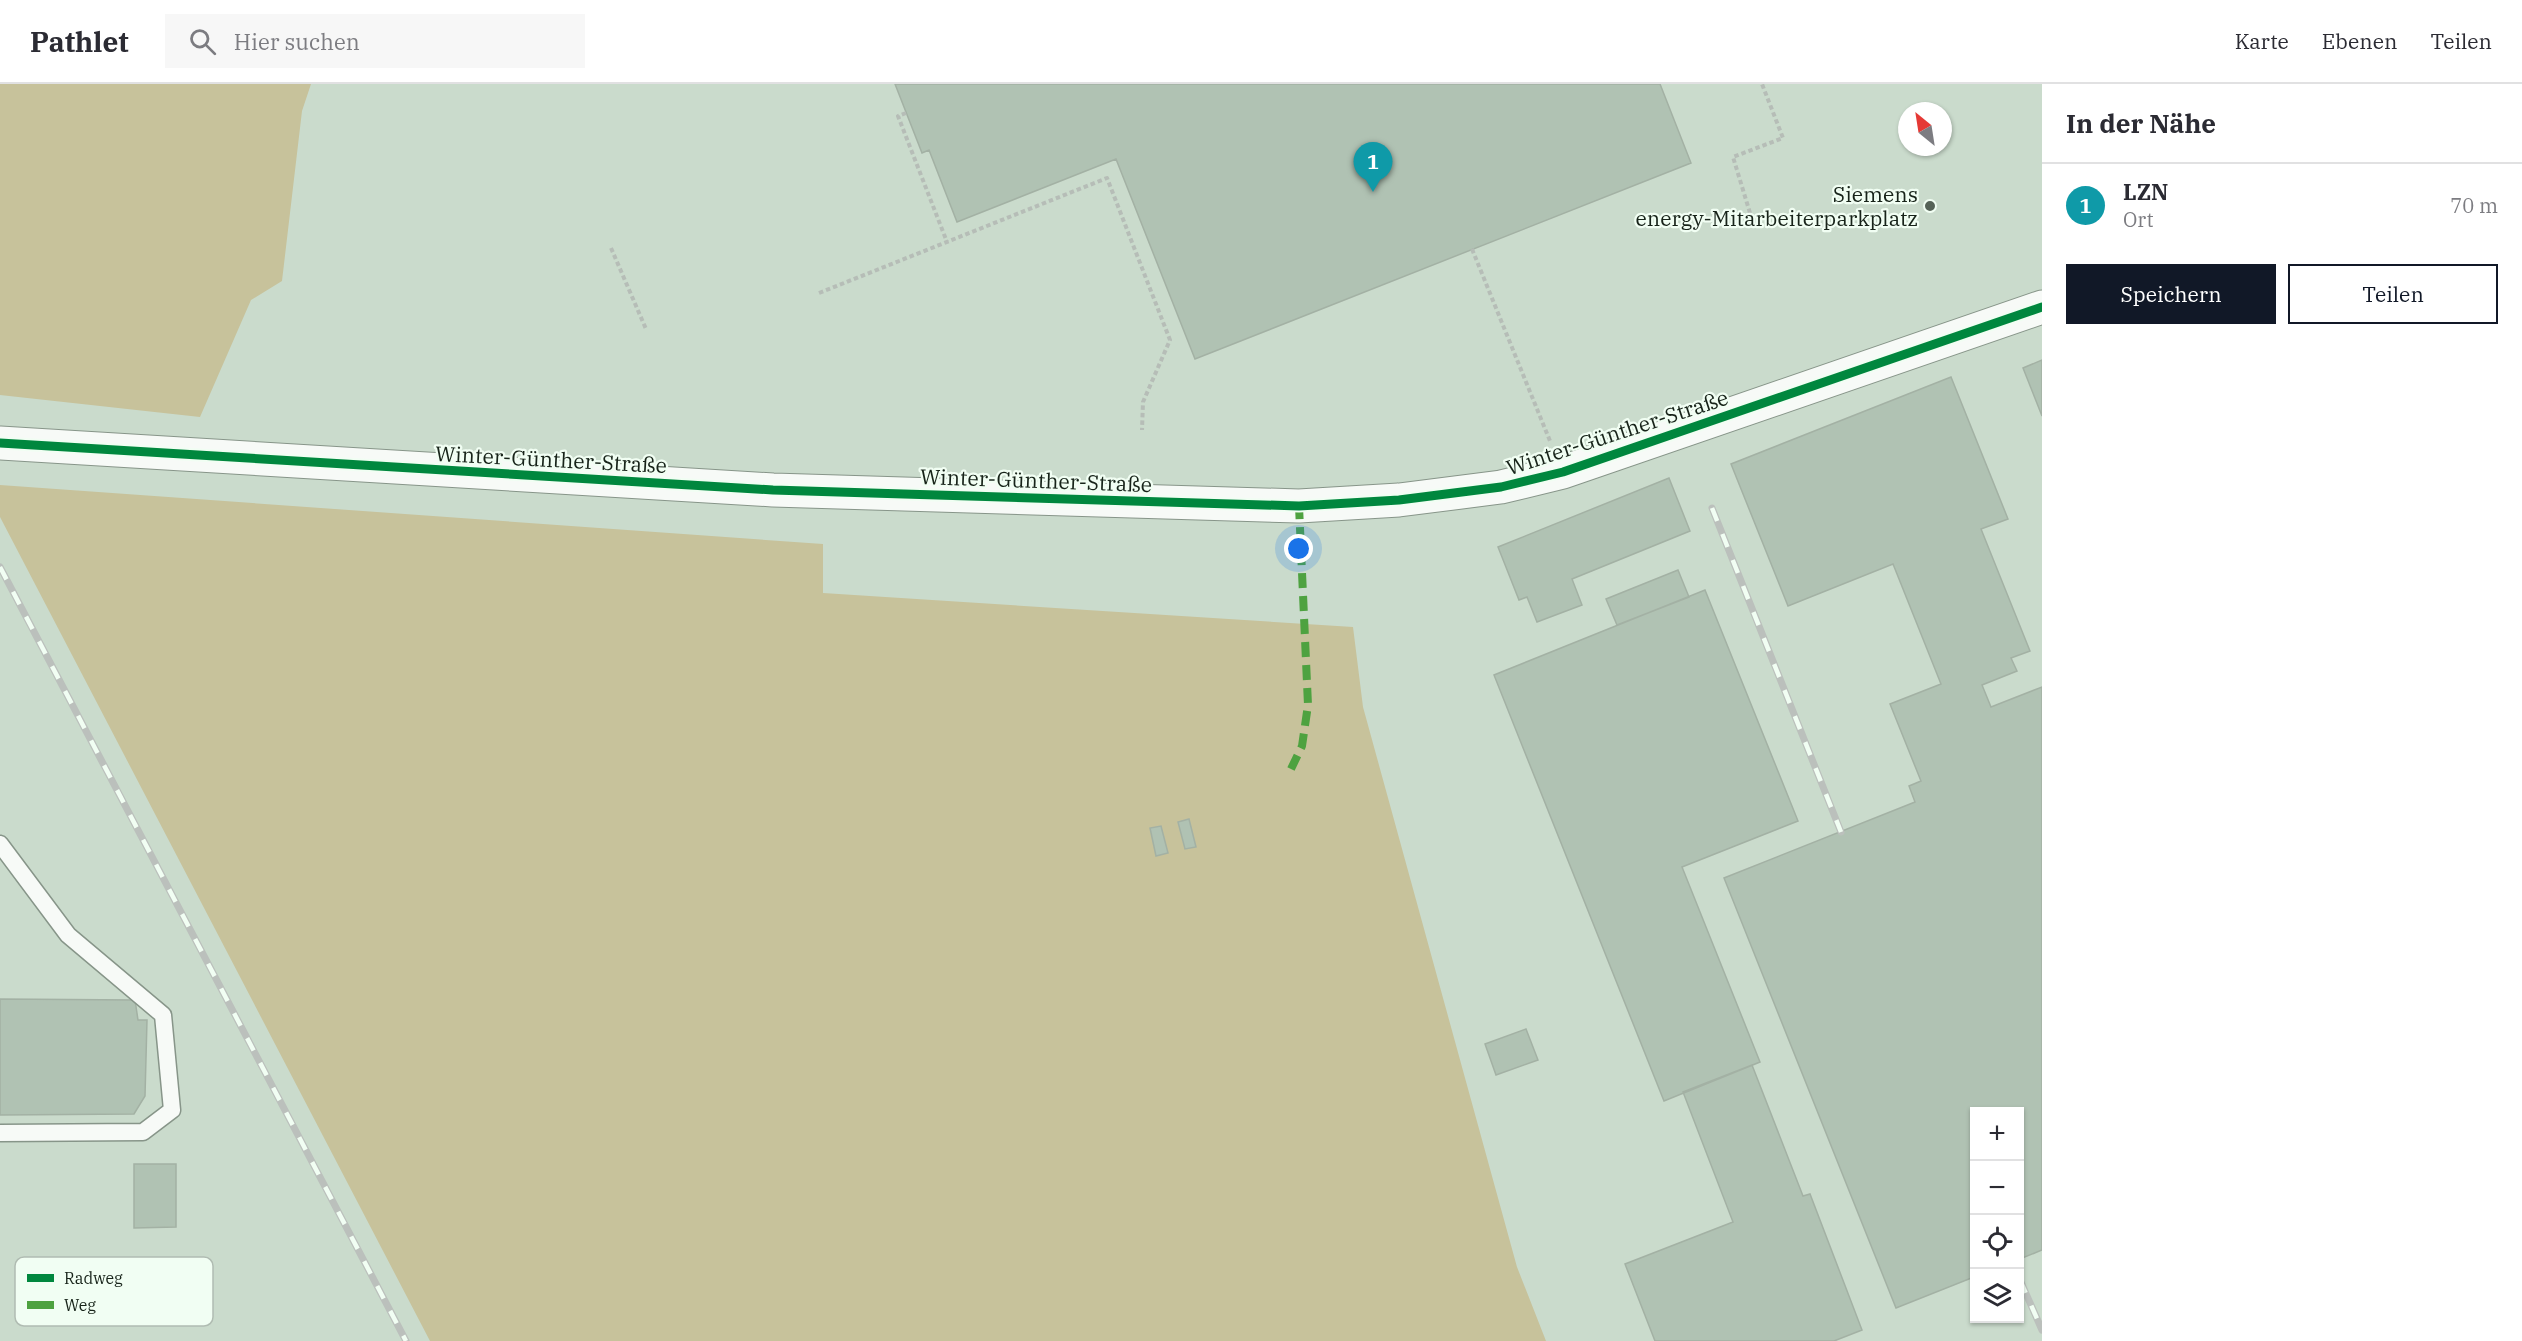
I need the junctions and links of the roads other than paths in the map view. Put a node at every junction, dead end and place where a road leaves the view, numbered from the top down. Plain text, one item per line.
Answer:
1 (2042, 307) edge
2 (0, 443) edge
3 (0, 844) edge
4 (0, 1133) edge

1 - 2 street, Winter-Günther-Straße
3 - 4 lane

